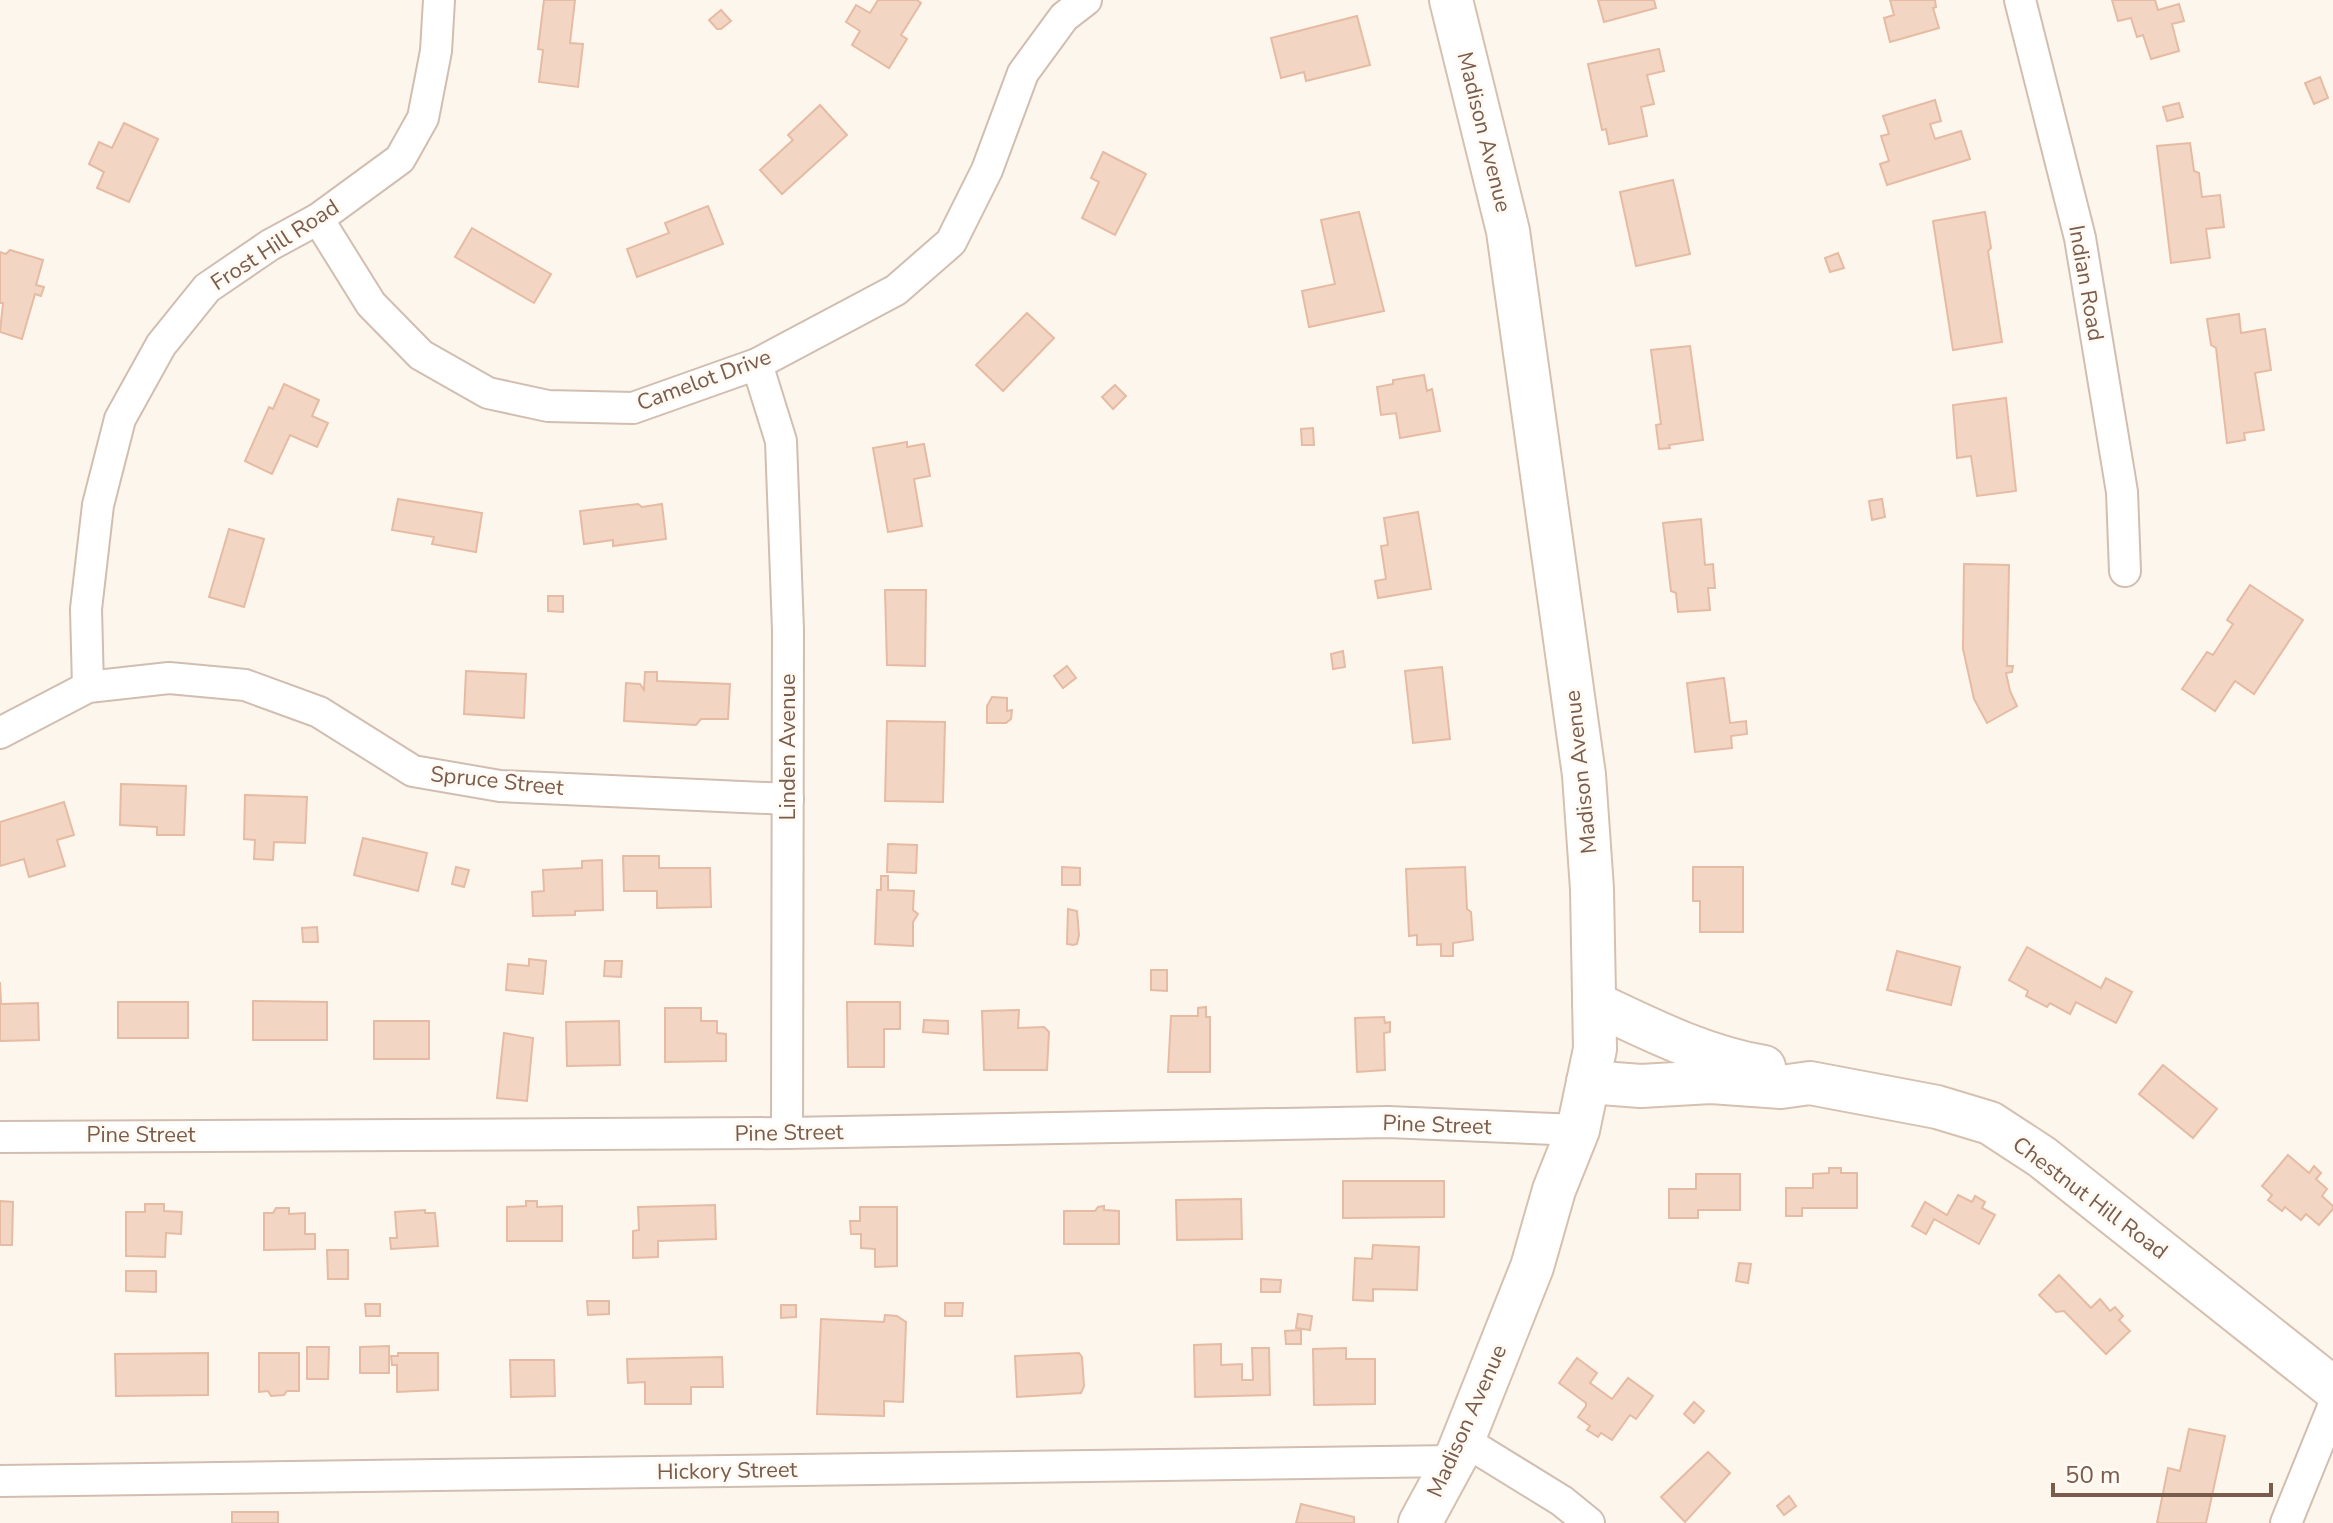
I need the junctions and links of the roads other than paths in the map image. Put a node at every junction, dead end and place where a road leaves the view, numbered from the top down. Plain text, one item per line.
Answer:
1 (439, 0) edge
2 (1086, 0) edge
3 (1451, 0) edge
4 (2020, 0) edge
5 (318, 219) junction
6 (757, 364) junction
7 (2125, 571) dead end
8 (88, 687) junction
9 (0, 733) edge
10 (788, 799) junction
11 (1594, 1003) junction
12 (1588, 1082) junction
13 (1810, 1083) junction
14 (1578, 1130) junction
15 (787, 1133) junction
16 (0, 1137) edge
17 (2333, 1388) edge
18 (2333, 1407) edge
19 (1458, 1450) junction
20 (0, 1481) edge
21 (1420, 1523) edge
22 (1589, 1523) edge
23 (2286, 1523) edge

1 - 5 street, Frost Hill Road
2 - 6 street, Camelot Drive
3 - 11 street, Madison Avenue
4 - 7 street, Indian Road
5 - 6 street, Camelot Drive
5 - 8 street, Frost Hill Road
6 - 10 street, Linden Avenue
8 - 9 street, Spruce Street
8 - 10 street, Spruce Street
10 - 15 street, Linden Avenue
11 - 12 street, Madison Avenue
11 - 13 street, Chestnut Hill Road
12 - 13 street, Chestnut Hill Road
12 - 14 street, Madison Avenue
13 - 17 street, Chestnut Hill Road
14 - 15 street, Pine Street
14 - 19 street, Madison Avenue
15 - 16 street, Pine Street
18 - 23 street
19 - 20 street, Hickory Street
19 - 21 street, Madison Avenue
19 - 22 street

